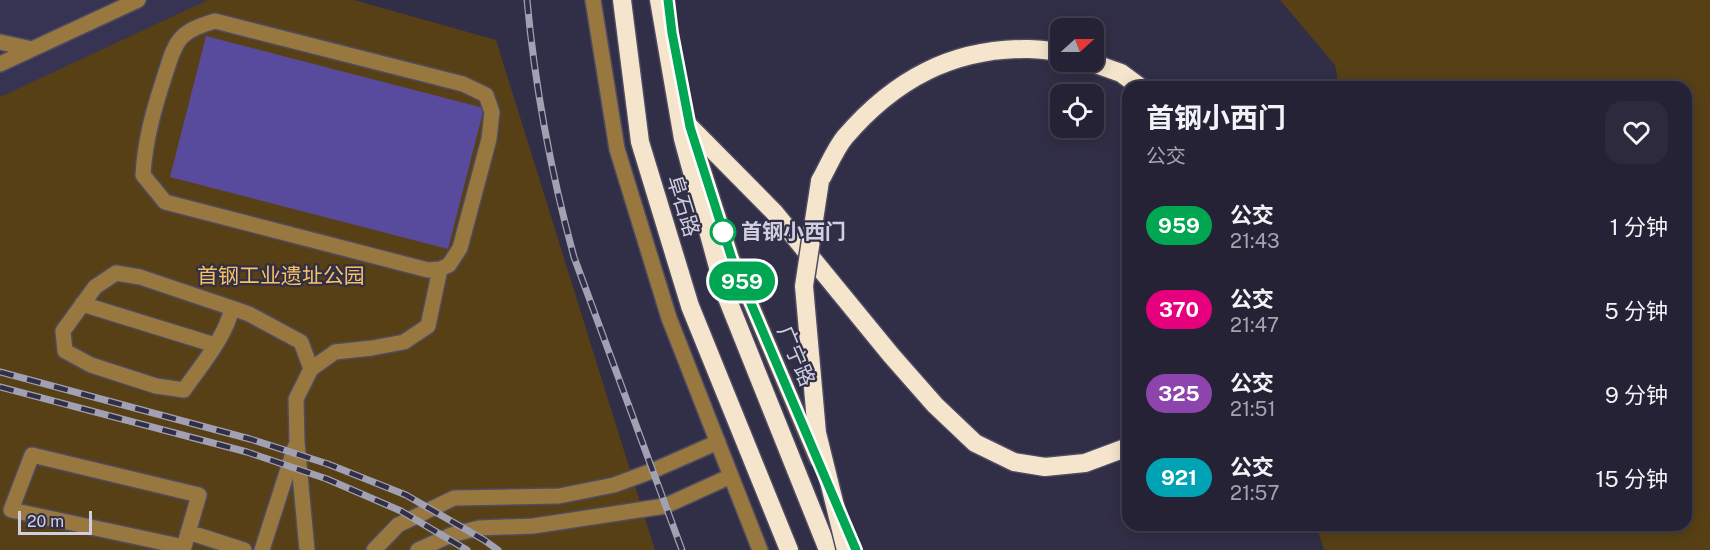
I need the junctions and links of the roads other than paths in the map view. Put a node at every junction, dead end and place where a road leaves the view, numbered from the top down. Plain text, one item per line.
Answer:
1 (138, 0) edge
2 (593, 0) edge
3 (622, 0) edge
4 (659, 0) edge
5 (668, 0) edge
6 (0, 42) edge
7 (32, 49) junction
8 (1050, 51) edge
9 (0, 64) edge
10 (1104, 67) edge
11 (1132, 81) edge
12 (690, 127) junction
13 (440, 269) junction
14 (82, 304) junction
15 (231, 308) junction
16 (215, 345) junction
17 (311, 369) junction
18 (297, 442) junction
19 (718, 442) junction
20 (1122, 449) edge
21 (731, 476) junction
22 (188, 532) junction
23 (244, 550) edge
24 (262, 550) edge
25 (307, 550) edge
26 (374, 550) edge
27 (418, 550) edge
28 (760, 550) edge
29 (789, 550) edge
30 (828, 550) edge
31 (846, 550) edge
32 (856, 550) edge

1 - 7 street
2 - 19 street
3 - 29 highway, 阜石路
4 - 30 highway, 阜石路
5 - 12 street, 广宁路
6 - 7 street
7 - 9 street
8 - 31 highway, bridge
10 - 11 highway
12 - 20 highway
12 - 32 street, 广宁路
13 - 13 street
13 - 17 street
14 - 15 street
14 - 16 street
14 - 16 street
15 - 16 street
15 - 17 street
17 - 18 street
18 - 24 street
18 - 25 street
19 - 21 street
19 - 26 street
21 - 27 street
21 - 28 street
22 - 22 street
22 - 23 street

